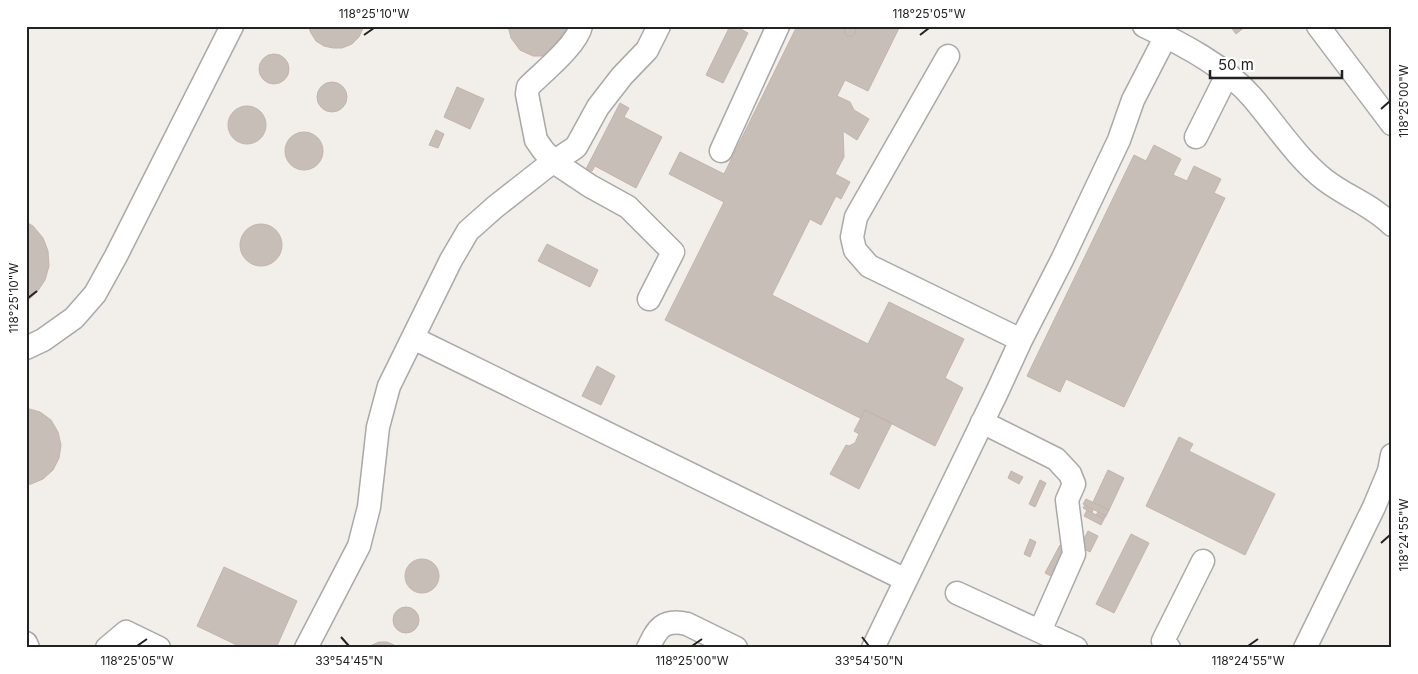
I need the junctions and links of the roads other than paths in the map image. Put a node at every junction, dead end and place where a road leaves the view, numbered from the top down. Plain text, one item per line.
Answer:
1 (232, 26) edge
2 (581, 26) edge
3 (660, 26) edge
4 (778, 26) edge
5 (1144, 26) edge
6 (1318, 26) edge
7 (1166, 36) junction
8 (948, 56) dead end
9 (1227, 75) junction
10 (1392, 124) edge
11 (1196, 137) dead end
12 (721, 151) dead end
13 (554, 162) junction
14 (1392, 225) edge
15 (649, 299) dead end
16 (413, 338) junction
17 (1021, 340) junction
18 (26, 348) edge
19 (982, 422) junction
20 (1392, 455) edge
21 (1203, 561) dead end
22 (906, 580) junction
23 (957, 593) dead end
24 (1040, 631) junction
25 (26, 643) edge
26 (28, 648) edge
27 (108, 648) edge
28 (159, 648) edge
29 (306, 648) edge
30 (648, 648) edge
31 (736, 648) edge
32 (873, 648) edge
33 (1076, 648) edge
34 (1169, 648) edge
35 (1305, 648) edge

1 - 18 street
2 - 13 street
3 - 13 street
4 - 12 street
5 - 7 street
6 - 10 street
7 - 9 street
7 - 17 street
8 - 17 street
9 - 11 street
9 - 14 street
13 - 15 street
13 - 16 street
16 - 22 street
16 - 29 street
17 - 19 street
19 - 22 street
19 - 24 street
20 - 35 street
21 - 34 street
22 - 32 street
23 - 24 street
24 - 33 street
25 - 26 street
27 - 28 street
30 - 31 street

